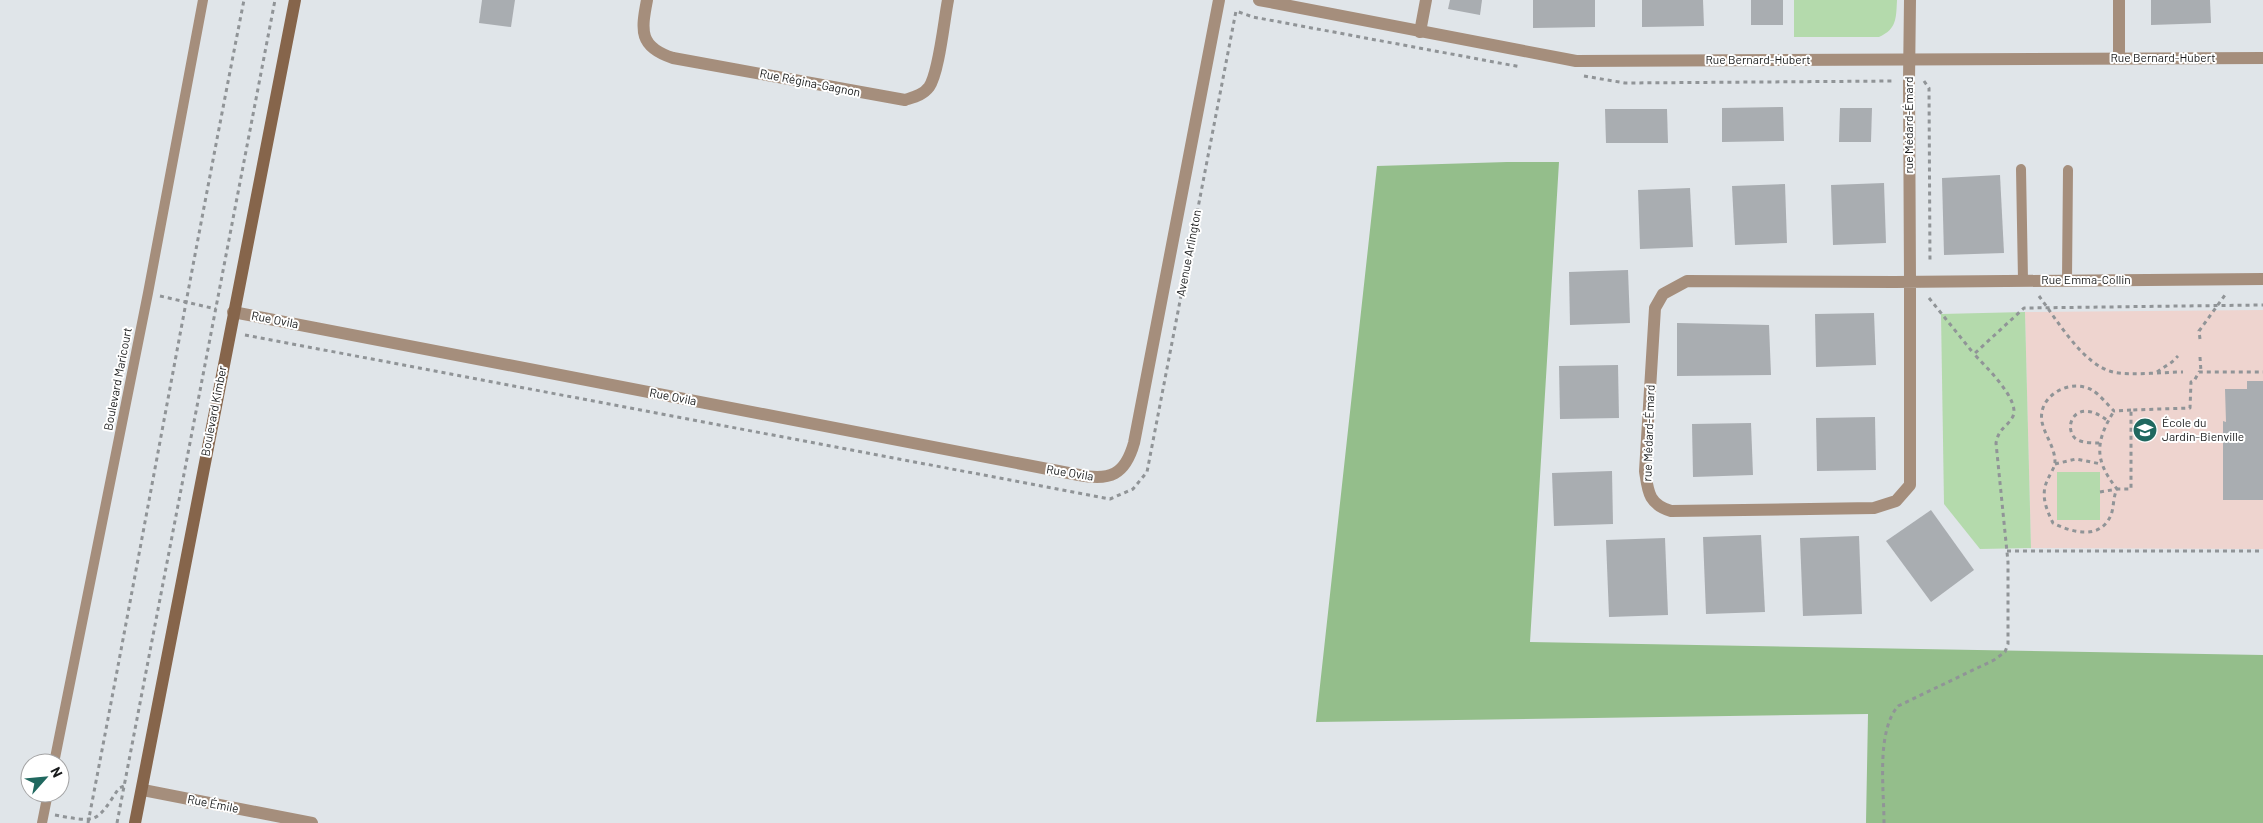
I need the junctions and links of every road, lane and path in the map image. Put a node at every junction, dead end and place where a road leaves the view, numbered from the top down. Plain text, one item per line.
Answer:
1 (203, 0) edge
2 (244, 0) edge
3 (275, 0) edge
4 (295, 0) edge
5 (647, 0) edge
6 (948, 0) edge
7 (1219, 0) edge
8 (1259, 0) edge
9 (1426, 0) edge
10 (1910, 0) edge
11 (2119, 0) edge
12 (1236, 11) dead end
13 (1420, 32) junction
14 (2119, 58) junction
15 (2263, 58) edge
16 (1909, 60) junction
17 (1924, 81) dead end
18 (2021, 169) dead end
19 (2068, 170) dead end
20 (1930, 263) dead end
21 (2263, 279) edge
22 (2023, 280) junction
23 (2067, 280) junction
24 (1910, 281) junction
25 (148, 293) junction
26 (2225, 295) dead end
27 (2039, 296) dead end
28 (1929, 298) dead end
29 (184, 303) junction
30 (2263, 304) edge
31 (2219, 305) junction
32 (2048, 308) junction
33 (216, 309) junction
34 (233, 312) junction
35 (260, 338) dead end
36 (2200, 339) dead end
37 (1974, 354) junction
38 (2178, 356) dead end
39 (2200, 357) dead end
40 (2156, 372) junction
41 (2183, 372) dead end
42 (2201, 372) junction
43 (2263, 372) edge
44 (2131, 410) junction
45 (2114, 411) junction
46 (2108, 421) junction
47 (2100, 443) junction
48 (2055, 464) junction
49 (2102, 464) junction
50 (1112, 475) joint
51 (1133, 489) joint
52 (2118, 489) junction
53 (2100, 492) dead end
54 (2007, 551) junction
55 (2263, 551) edge
56 (56, 753) edge
57 (124, 786) junction
58 (143, 790) junction
59 (46, 803) edge
60 (43, 818) edge
61 (88, 823) edge
62 (117, 823) edge
63 (135, 823) edge
64 (312, 823) edge
65 (1884, 823) edge

1 - 25 lane, Boulevard Maricourt
2 - 29 path
3 - 33 path, Boulevard Kimber
4 - 34 street, Boulevard Kimber
5 - 6 street, Rue Régina-Gagnon
7 - 50 street, Avenue Arlington
8 - 13 street, Rue Bernard-Hubert
9 - 13 street
10 - 16 street, rue Médard-Émard
11 - 14 street
12 - 51 path, Avenue Arlington
13 - 16 street, Rue Bernard-Hubert
14 - 15 street, Rue Bernard-Hubert
14 - 16 street, Rue Bernard-Hubert
16 - 24 street, rue Médard-Émard
17 - 20 path, rue Médard-Émard
18 - 22 lane
19 - 23 lane
21 - 23 street, Rue Emma-Collin
22 - 23 street, Rue Emma-Collin
22 - 24 street, Rue Emma-Collin
24 - 24 street, rue Médard-Émard
25 - 29 path
25 - 56 lane, Boulevard Maricourt
26 - 31 path
27 - 32 path
28 - 37 path
29 - 33 path
29 - 61 path
30 - 31 path
31 - 32 path
31 - 36 path
32 - 37 path
32 - 40 path
33 - 57 path, Boulevard Kimber
34 - 50 street, Rue Ovila
34 - 58 street, Boulevard Kimber
35 - 51 path, Rue Ovila
37 - 54 path
38 - 40 path
39 - 42 path
40 - 41 path
42 - 43 path
42 - 44 path
44 - 45 path
44 - 52 path
45 - 46 path
45 - 48 path
46 - 47 path
46 - 47 path
47 - 49 path
48 - 49 path
48 - 52 path
49 - 52 path
52 - 53 path
54 - 55 path
54 - 65 path
57 - 60 path
57 - 62 path, Boulevard Kimber
58 - 63 street, Boulevard Kimber
58 - 64 street, Rue Émile
59 - 60 lane

